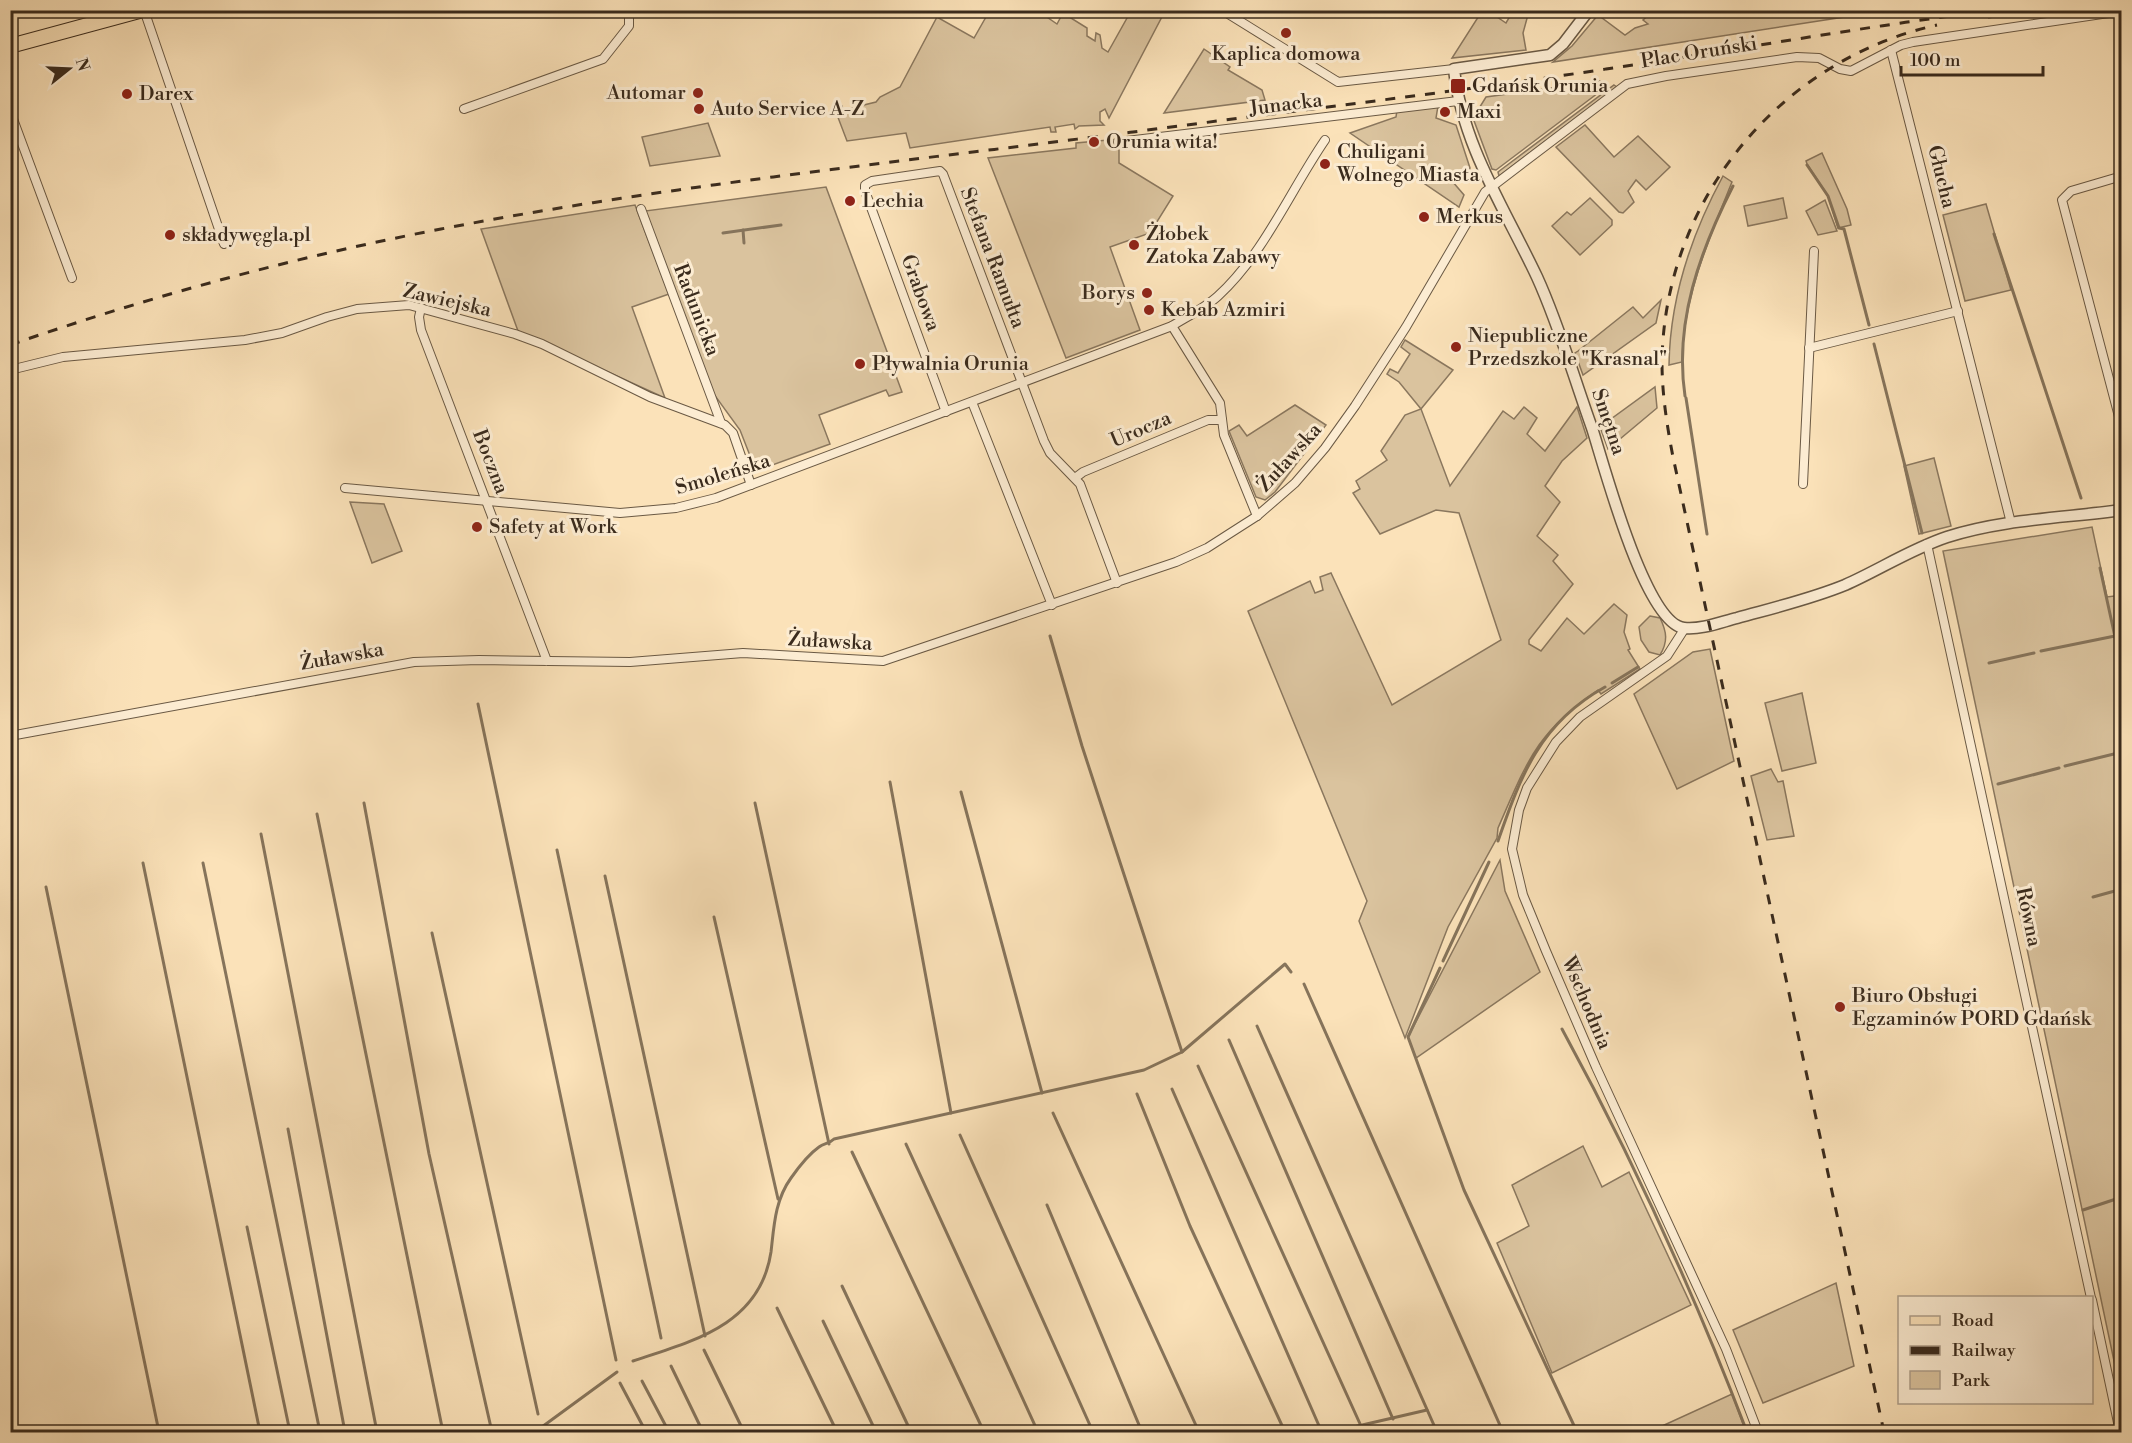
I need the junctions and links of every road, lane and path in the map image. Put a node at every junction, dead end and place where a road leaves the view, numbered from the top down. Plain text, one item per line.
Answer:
1 (144, 10) edge
2 (629, 10) edge
3 (1222, 10) edge
4 (1589, 10) edge
5 (2121, 11) edge
6 (10, 46) edge
7 (1891, 50) junction
8 (1454, 69) junction
9 (1458, 101) junction
10 (464, 109) dead end
11 (10, 111) edge
12 (1325, 140) dead end
13 (1118, 142) dead end
14 (2121, 176) edge
15 (865, 185) joint
16 (1490, 186) junction
17 (640, 208) dead end
18 (224, 244) dead end
19 (1814, 251) dead end
20 (72, 278) dead end
21 (421, 308) junction
22 (1958, 311) junction
23 (1172, 326) junction
24 (1809, 348) junction
25 (10, 370) edge
26 (1023, 384) junction
27 (972, 402) junction
28 (946, 411) junction
29 (1222, 420) junction
30 (721, 423) junction
31 (2121, 428) edge
32 (1075, 478) junction
33 (1803, 484) dead end
34 (751, 485) junction
35 (345, 488) dead end
36 (486, 500) junction
37 (2121, 510) edge
38 (1257, 516) junction
39 (2011, 523) junction
40 (1928, 544) junction
41 (1117, 583) junction
42 (1052, 605) junction
43 (1684, 628) junction
44 (548, 661) junction
45 (10, 736) edge
46 (2090, 1296) edge
47 (2093, 1308) edge
48 (1758, 1432) edge
49 (2120, 1432) edge

1 - 6 main road
1 - 18 street
2 - 10 street
3 - 8 street
4 - 8 street
5 - 7 street
7 - 16 street, Plac Oruński
7 - 22 street, Głucha
8 - 9 street
9 - 13 street, Junacka
9 - 16 street
11 - 20 street
12 - 23 street, Smoleńska
14 - 31 street
15 - 26 street, Stefana Ramułta
15 - 28 street, Grabowa
16 - 38 street, Żuławska
16 - 43 street, Smętna
17 - 30 street, Radunicka
19 - 24 street
21 - 25 street, Zawiejska
21 - 30 street, Zawiejska
21 - 36 street, Boczna
22 - 24 street
22 - 39 street, Głucha
23 - 26 street, Smoleńska
23 - 29 street
24 - 33 street
26 - 27 street, Smoleńska
26 - 32 street, Stefana Ramułta
27 - 28 street, Smoleńska
27 - 42 street
28 - 34 street, Smoleńska
29 - 32 street, Urocza
29 - 38 street
30 - 34 street
32 - 41 street, Stefana Ramułta
34 - 36 street, Smoleńska
35 - 36 street, Smoleńska
36 - 44 street, Boczna
37 - 39 street
38 - 41 street, Żuławska
39 - 40 street
40 - 43 street
40 - 46 street, Równa
41 - 42 street, Żuławska
42 - 44 street, Żuławska
43 - 48 street, Wschodnia
44 - 45 street, Żuławska
47 - 49 street, Równa

